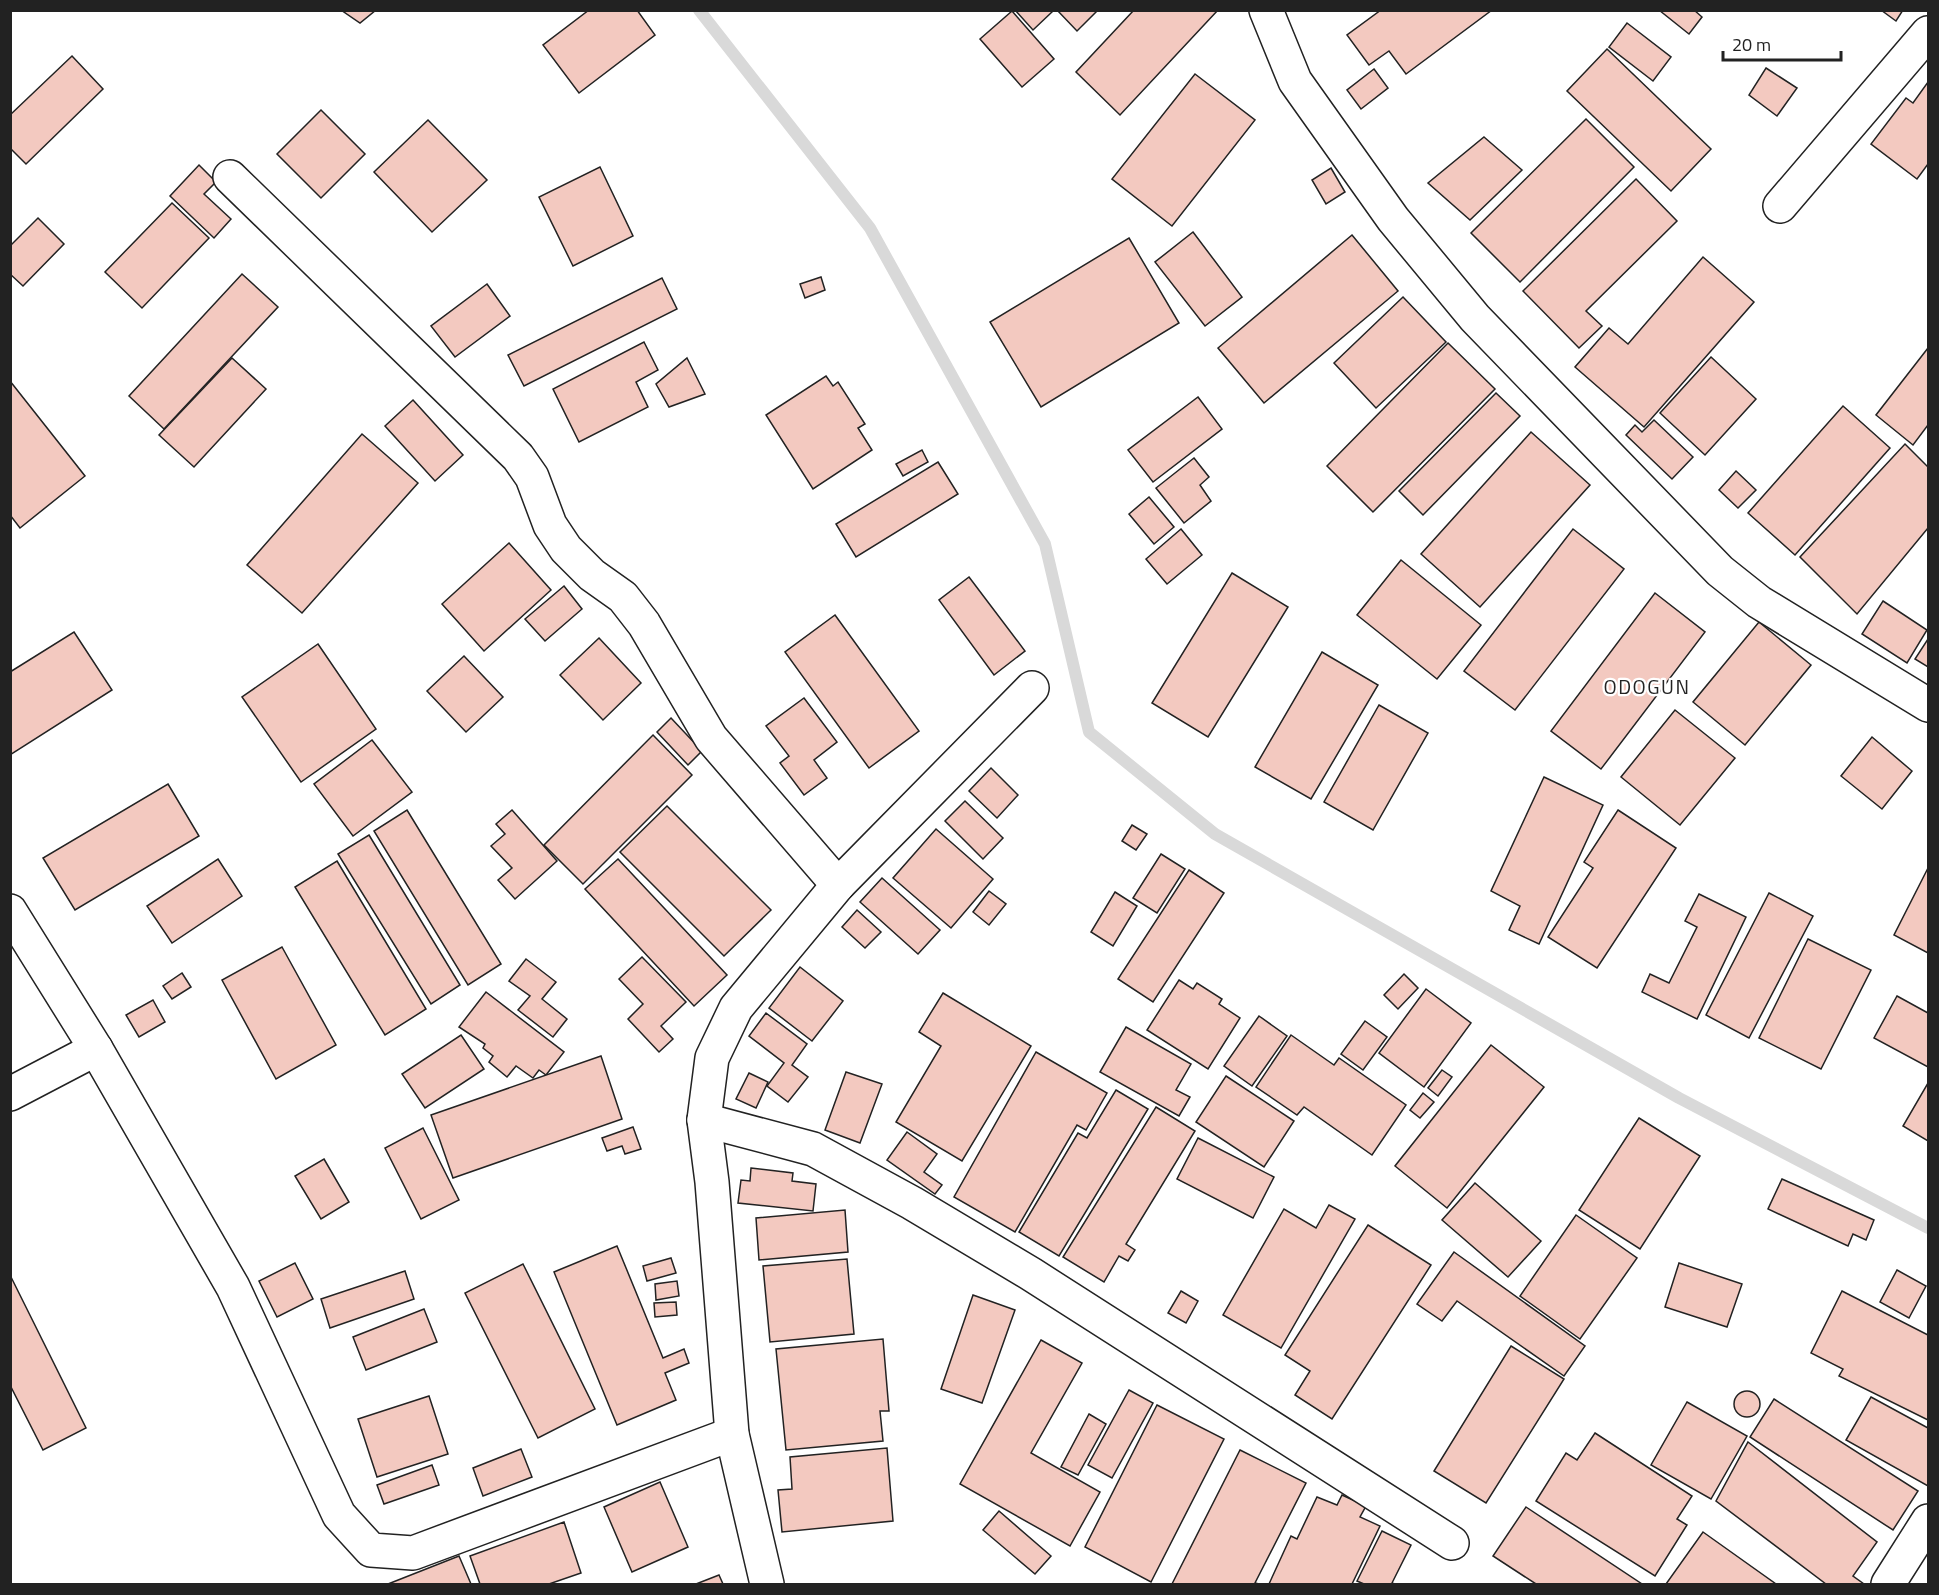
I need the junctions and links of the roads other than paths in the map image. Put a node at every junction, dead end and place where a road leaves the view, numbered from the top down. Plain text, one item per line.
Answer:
1 (1266, 10) edge
2 (1929, 33) edge
3 (230, 177) dead end
4 (1780, 206) dead end
5 (1032, 688) dead end
6 (1929, 705) edge
7 (838, 885) junction
8 (10, 910) edge
9 (96, 1049) junction
10 (10, 1094) edge
11 (704, 1120) junction
12 (732, 1434) junction
13 (1929, 1521) edge
14 (1452, 1543) dead end
15 (767, 1584) edge
16 (1888, 1584) edge

1 - 6 street
2 - 4 street
3 - 7 street
5 - 7 street
7 - 11 street
8 - 9 street
9 - 10 street
9 - 12 street
11 - 12 street
11 - 14 street
12 - 15 street
13 - 16 street

